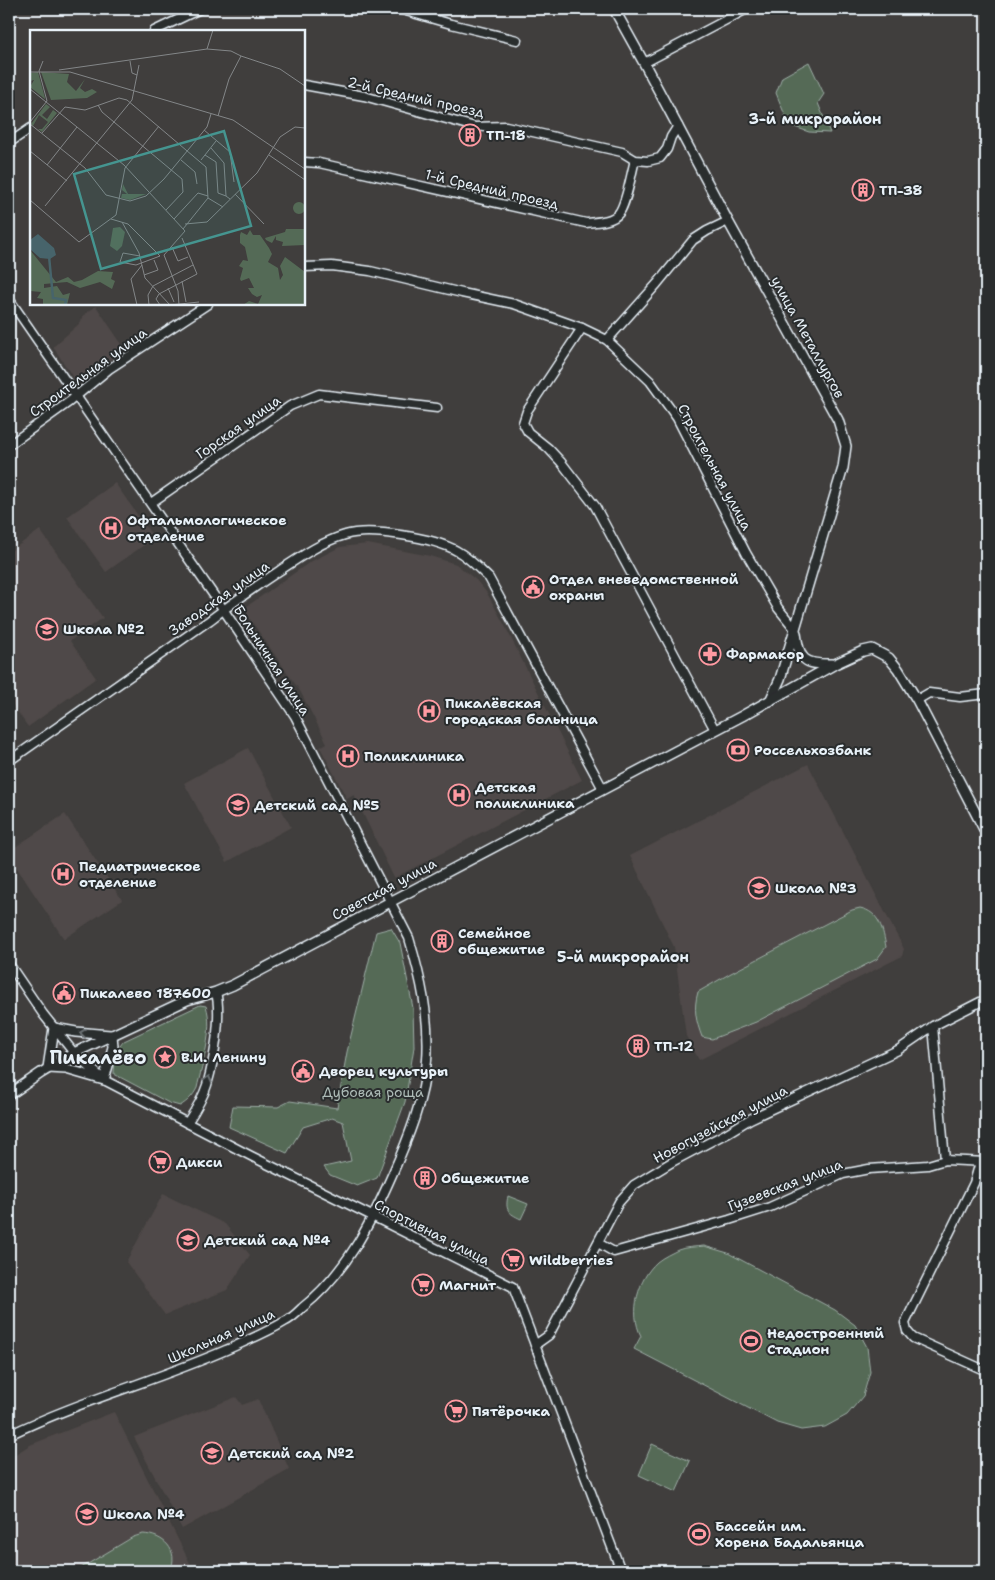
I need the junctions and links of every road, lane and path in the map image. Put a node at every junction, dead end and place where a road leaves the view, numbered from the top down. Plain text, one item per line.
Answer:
1 (200, 9) edge
2 (399, 9) edge
3 (614, 9) edge
4 (747, 9) edge
5 (156, 30) edge
6 (517, 40) dead end
7 (644, 63) junction
8 (305, 85) edge
9 (678, 126) junction
10 (30, 129) edge
11 (9, 143) edge
12 (634, 160) junction
13 (305, 162) edge
14 (728, 221) junction
15 (305, 267) edge
16 (9, 299) edge
17 (206, 305) edge
18 (582, 328) junction
19 (607, 340) junction
20 (76, 395) junction
21 (437, 408) dead end
22 (9, 445) edge
23 (150, 503) junction
24 (224, 609) junction
25 (795, 629) junction
26 (835, 664) junction
27 (986, 694) edge
28 (917, 700) junction
29 (770, 701) junction
30 (715, 730) junction
31 (9, 761) edge
32 (603, 789) junction
33 (985, 829) edge
34 (390, 901) junction
35 (9, 964) edge
36 (216, 992) junction
37 (986, 999) edge
38 (933, 1026) junction
39 (54, 1028) junction
40 (112, 1036) junction
41 (74, 1053) junction
42 (48, 1068) junction
43 (104, 1080) junction
44 (9, 1095) edge
45 (187, 1123) junction
46 (945, 1160) junction
47 (983, 1162) edge
48 (372, 1216) junction
49 (598, 1243) junction
50 (535, 1345) junction
51 (985, 1369) edge
52 (9, 1435) edge
53 (621, 1571) edge

1 - 5 street
2 - 6 street
3 - 7 street, улица Металлургов
4 - 7 street
7 - 9 street, улица Металлургов
8 - 12 street, 2-й Средний проезд
9 - 12 street, 2-й Средний проезд
9 - 14 street, улица Металлургов
10 - 11 street
12 - 13 street, 1-й Средний проезд
14 - 19 street
14 - 25 street, улица Металлургов
15 - 18 street, Строительная улица
16 - 20 street, Больничная улица
17 - 20 street, Строительная улица
18 - 19 street, Строительная улица
18 - 30 street
19 - 25 street, Строительная улица
20 - 22 street, Строительная улица
20 - 23 street, Больничная улица
21 - 23 street, Горская улица
23 - 24 street, Больничная улица
24 - 31 street, Заводская улица
24 - 32 street, Заводская улица
24 - 34 street, Больничная улица
25 - 26 street
25 - 29 street, улица Металлургов
26 - 28 street, Советская улица
26 - 29 street, Советская улица
27 - 28 street
28 - 33 street, Советская улица
29 - 30 street, Советская улица
30 - 32 street, Советская улица
32 - 34 street, Советская улица
34 - 36 street, Советская улица
34 - 48 street, Школьная улица
35 - 39 street, Спортивная улица
36 - 40 street, Советская улица
45 -> 36 street
37 - 38 street, Новогузейская улица
38 - 46 street
38 - 49 street, Новогузейская улица
40 -> 39 street
39 - 41 street, Спортивная улица
39 - 42 street
40 - 41 street, Советская улица
40 - 43 street
41 - 42 street, Советская улица
41 - 43 street, Спортивная улица
42 - 43 street
42 - 44 street, Советская улица
43 - 45 street, Спортивная улица
45 - 48 street, Спортивная улица
46 - 47 street, Гузеевская улица
46 - 49 street, Гузеевская улица
47 - 51 street
48 - 50 street, Спортивная улица
48 - 52 street, Школьная улица
49 - 50 street, Новогузейская улица
50 - 53 street, Спортивная улица

